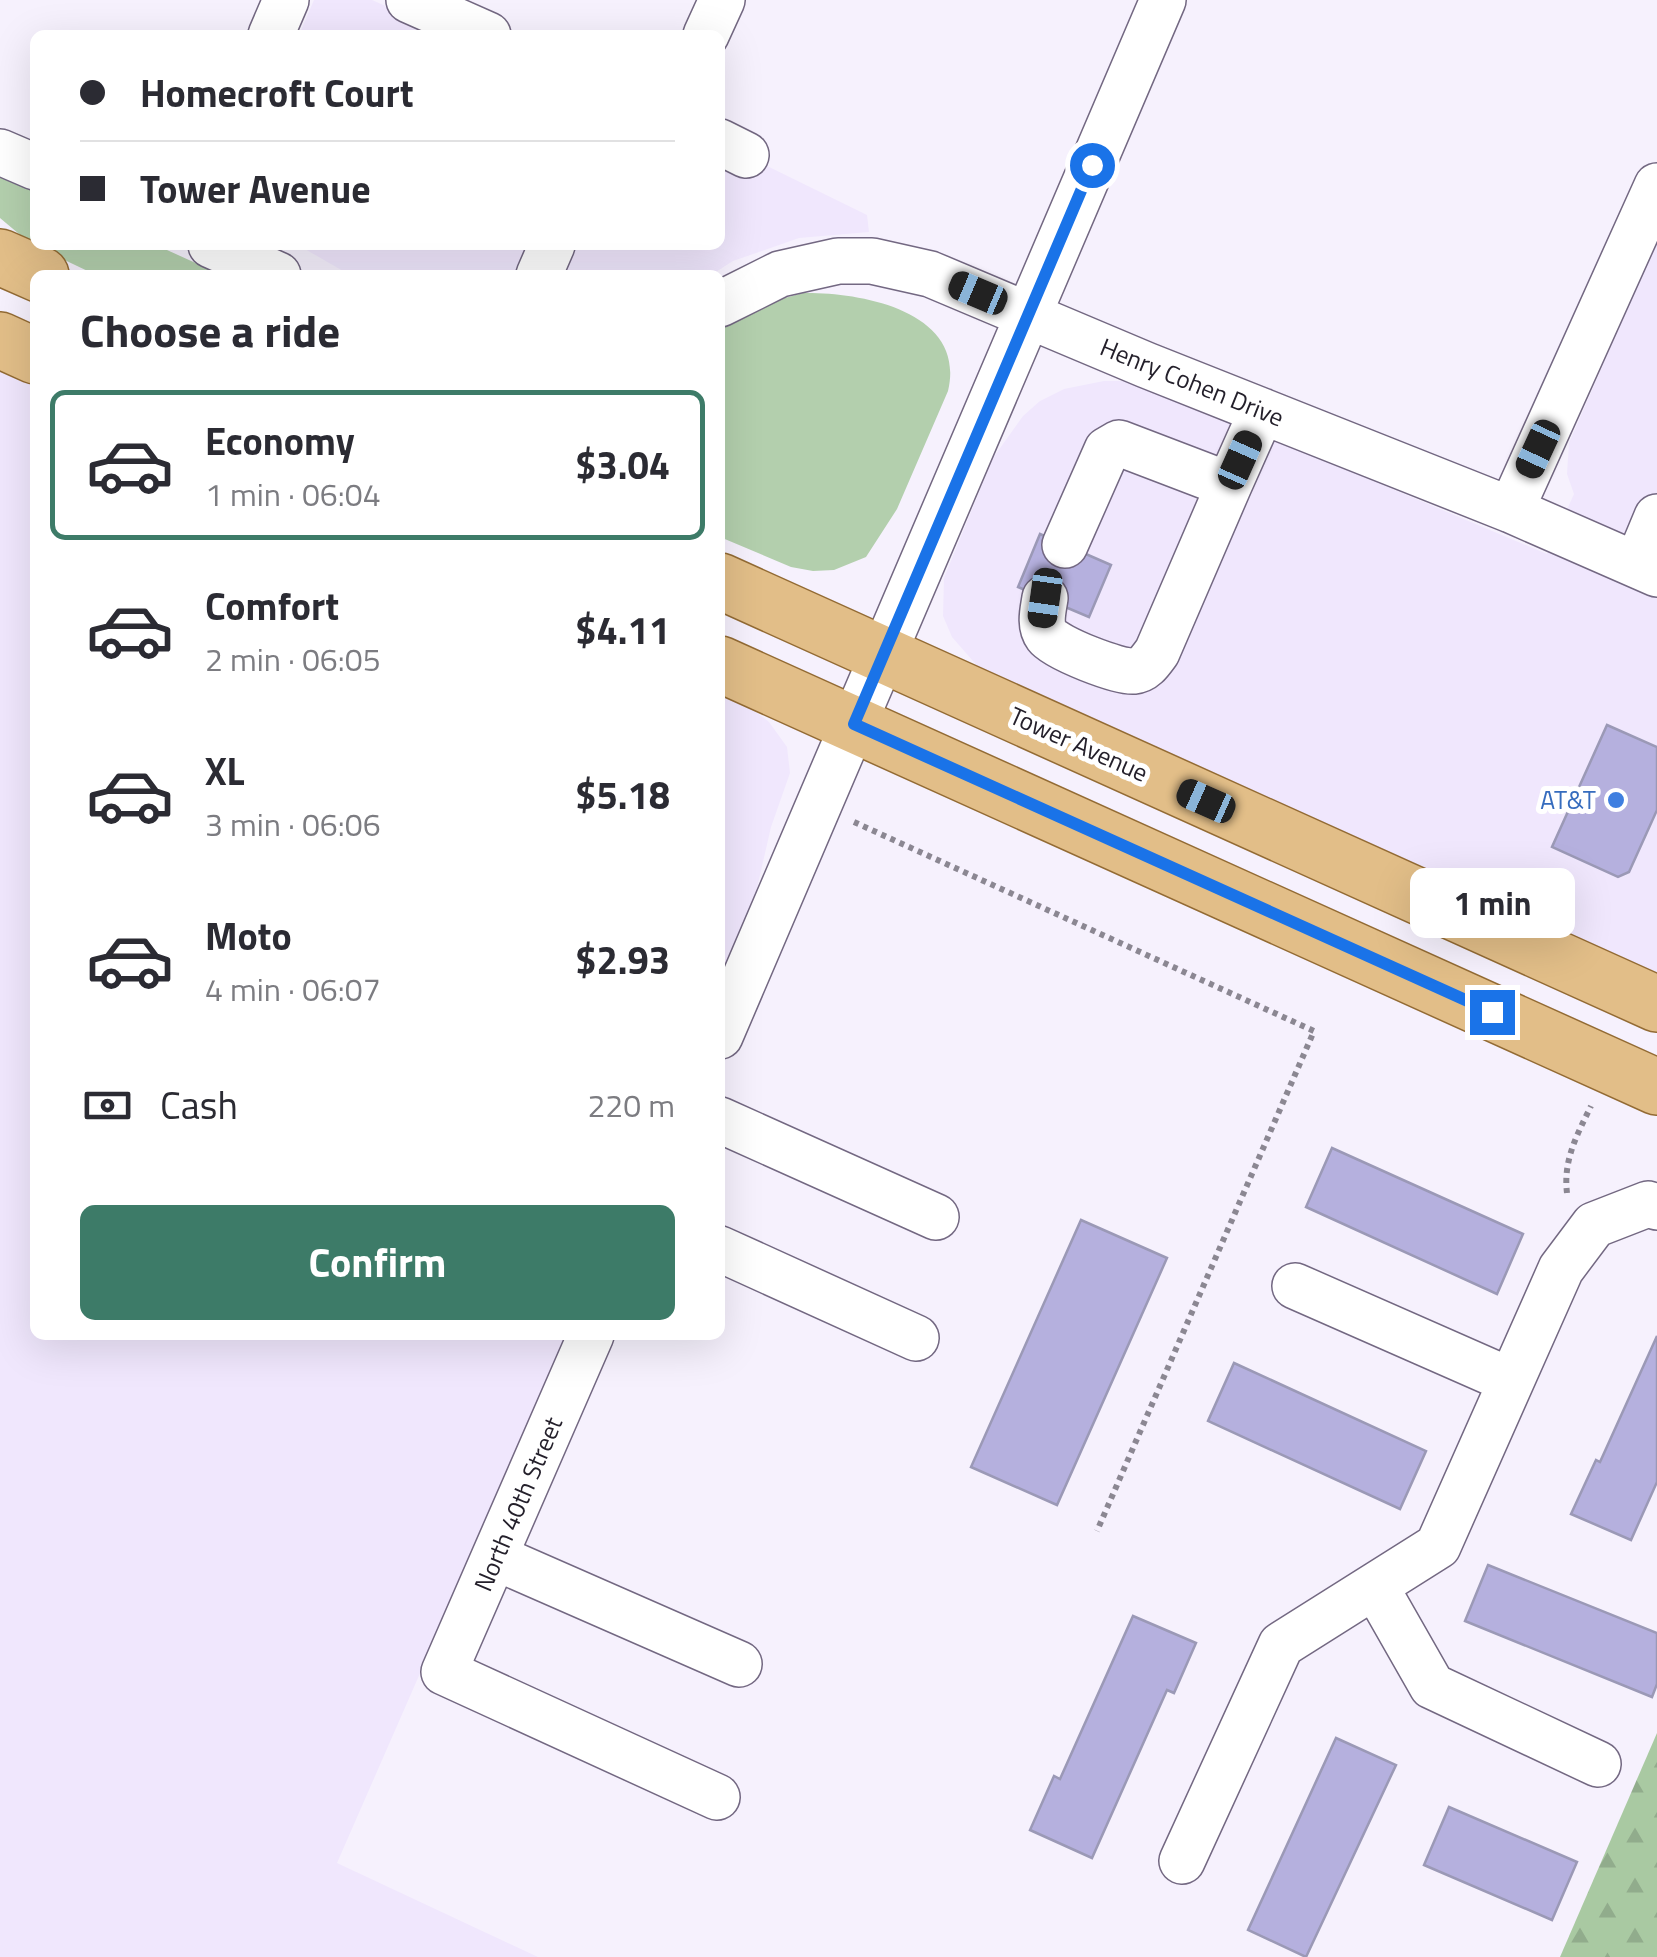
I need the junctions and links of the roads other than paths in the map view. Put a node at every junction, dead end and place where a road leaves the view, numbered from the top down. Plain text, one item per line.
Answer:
1 (286, 0) edge
2 (410, 0) edge
3 (722, 0) edge
4 (1163, 0) edge
5 (273, 30) edge
6 (477, 30) edge
7 (708, 30) edge
8 (0, 152) edge
9 (30, 165) edge
10 (1657, 186) edge
11 (222, 250) edge
12 (0, 257) edge
13 (30, 270) edge
14 (267, 270) edge
15 (725, 301) edge
16 (1028, 314) junction
17 (0, 340) edge
18 (30, 354) edge
19 (1262, 411) junction
20 (1229, 485) junction
21 (1511, 510) junction
22 (1657, 517) edge
23 (1065, 545) dead end
24 (1647, 570) edge
25 (725, 583) edge
26 (1045, 598) dead end
27 (883, 654) junction
28 (725, 666) edge
29 (854, 724) junction
30 (1657, 1004) edge
31 (725, 1024) edge
32 (1657, 1087) edge
33 (725, 1122) edge
34 (1657, 1207) edge
35 (936, 1217) dead end
36 (725, 1250) edge
37 (1295, 1286) dead end
38 (916, 1338) dead end
39 (588, 1340) edge
40 (1511, 1382) junction
41 (495, 1556) junction
42 (1375, 1586) junction
43 (740, 1664) dead end
44 (1598, 1764) dead end
45 (717, 1797) dead end
46 (1182, 1861) dead end

1 - 5 street
2 - 6 street
3 - 7 street
4 - 16 street
8 - 9 street
10 - 21 street
11 - 14 street
12 - 13 main road
15 - 16 street, Henry Cohen Drive
16 - 19 street, Henry Cohen Drive
16 - 27 street
17 - 18 main road
19 - 20 street
19 - 21 street, Henry Cohen Drive
20 - 23 street
20 - 26 street
21 - 24 street, Henry Cohen Drive
22 - 24 street
25 - 27 main road, Tower Avenue
27 - 29 street
27 - 30 main road, Tower Avenue
28 - 29 main road
29 - 31 street
29 - 32 main road
33 - 35 street
34 - 40 street
36 - 38 street
37 - 40 street
39 - 41 street, North 40th Street
40 - 42 street
41 - 43 street
41 - 45 street, North 40th Street
42 - 44 street
42 - 46 street

